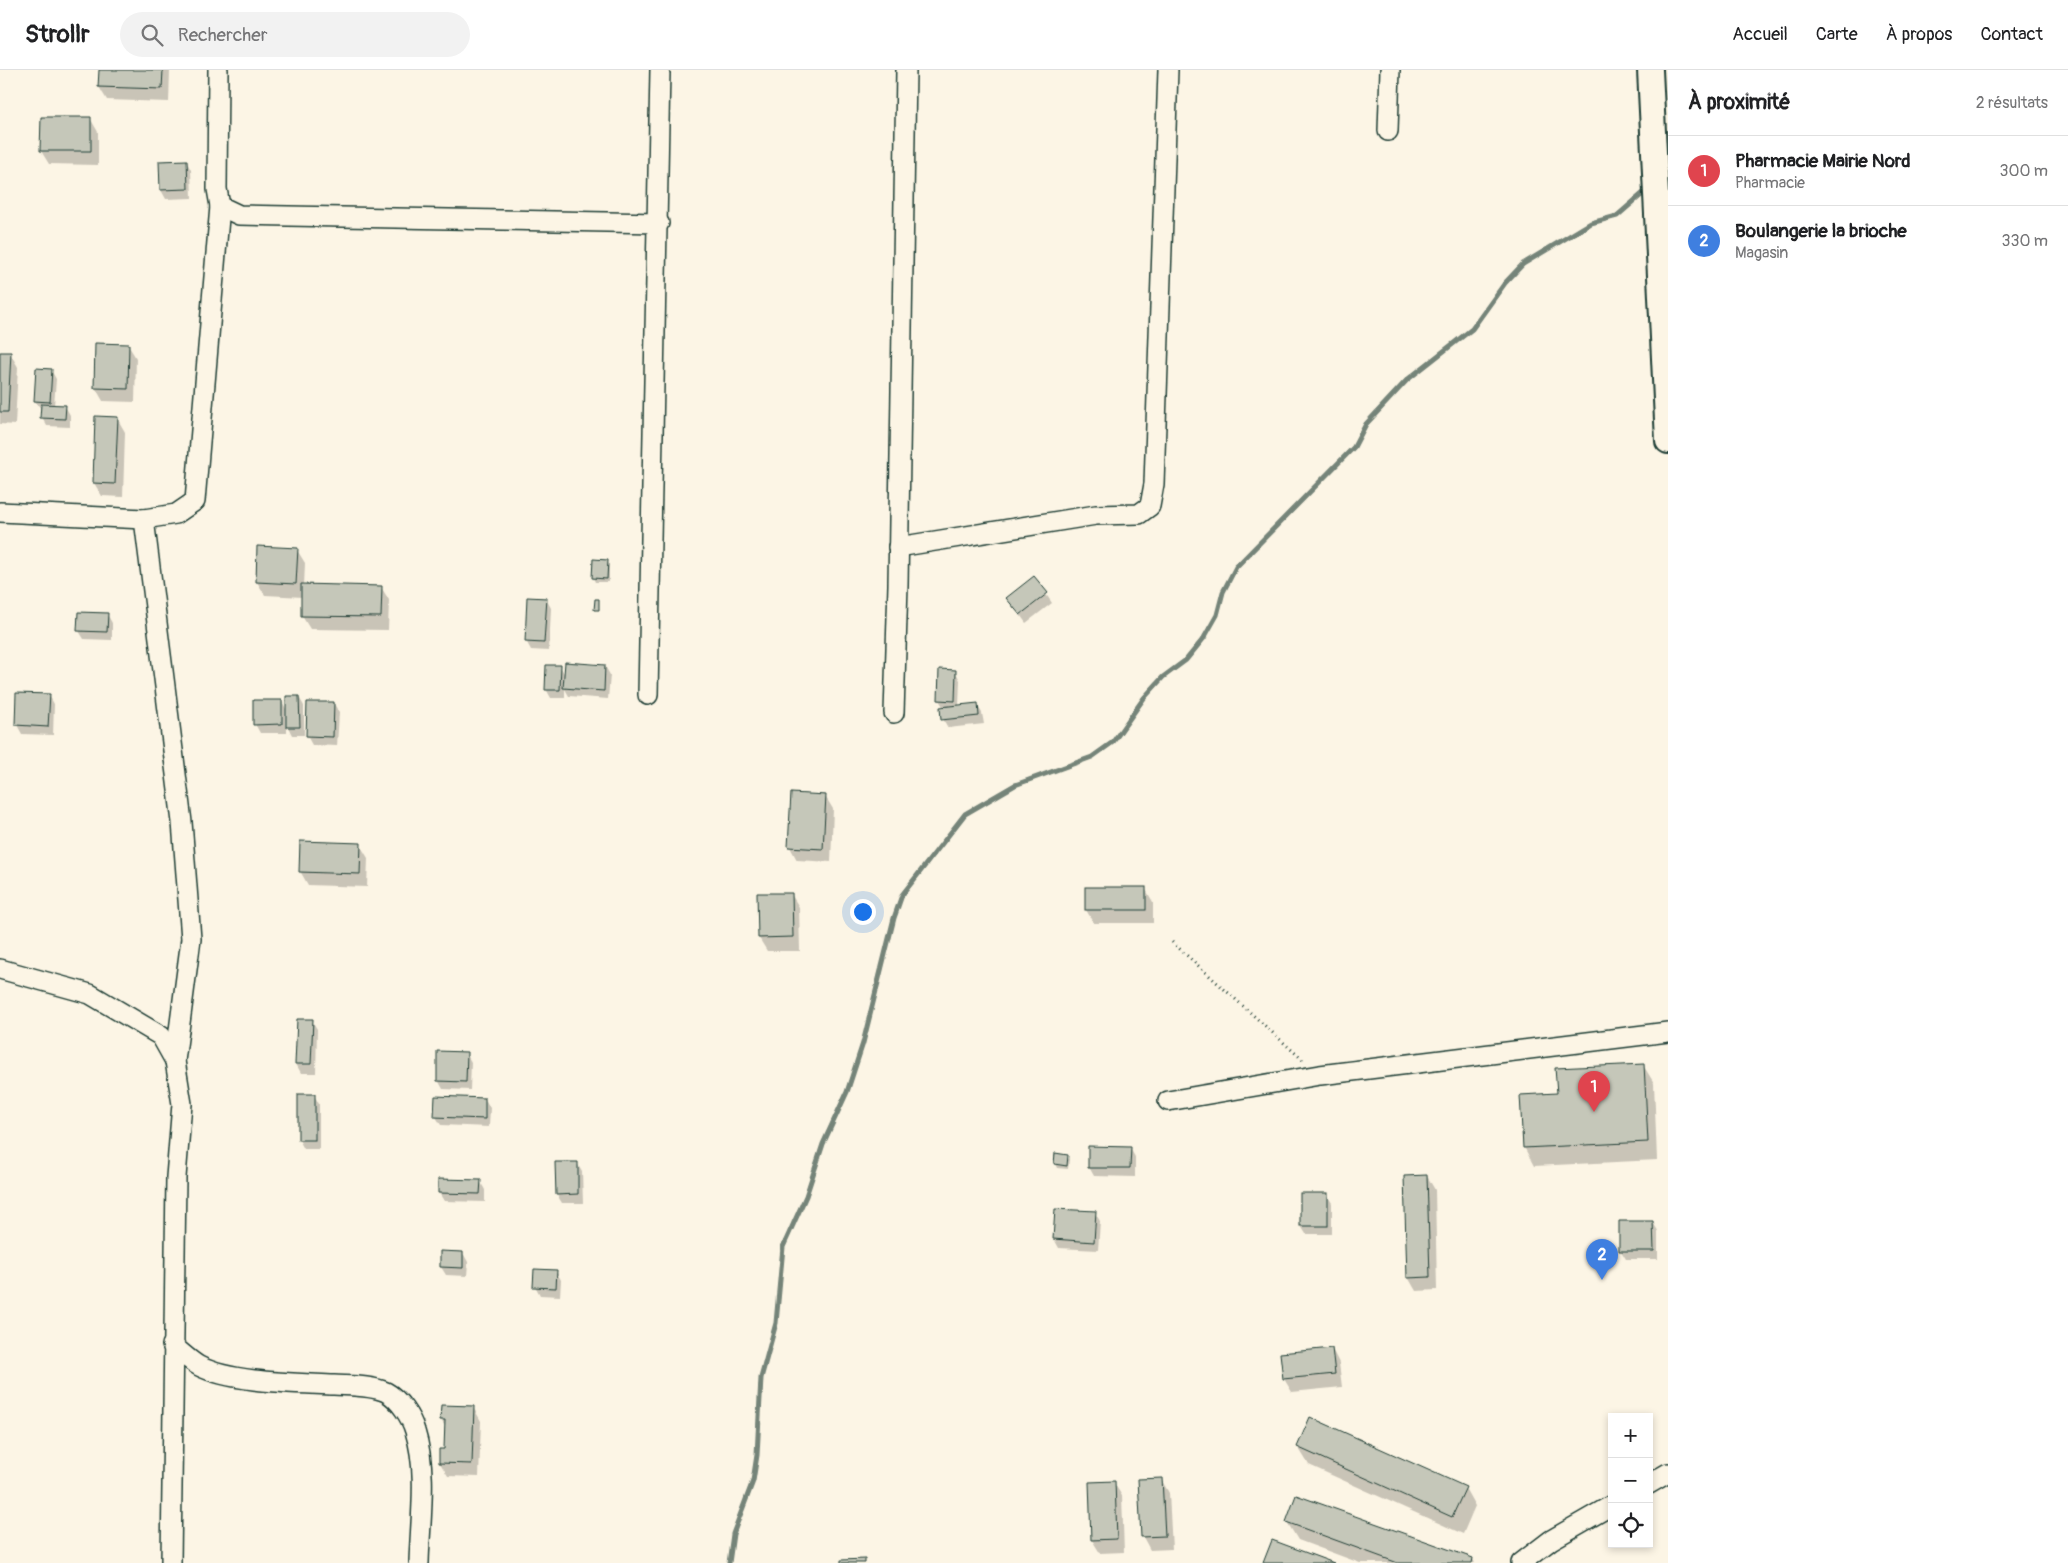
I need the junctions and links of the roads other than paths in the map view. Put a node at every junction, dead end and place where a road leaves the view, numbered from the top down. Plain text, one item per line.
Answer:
1 (218, 70) edge
2 (660, 70) edge
3 (906, 70) edge
4 (1168, 70) edge
5 (1390, 70) edge
6 (1650, 70) edge
7 (1388, 131) dead end
8 (220, 206) junction
9 (659, 223) junction
10 (1668, 441) edge
11 (0, 512) edge
12 (144, 520) junction
13 (898, 548) junction
14 (648, 695) dead end
15 (894, 713) dead end
16 (0, 969) edge
17 (1668, 1032) edge
18 (175, 1061) junction
19 (1168, 1101) dead end
20 (172, 1345) junction
21 (1668, 1473) edge
22 (1653, 1482) edge
23 (1608, 1507) edge
24 (171, 1563) edge
25 (419, 1563) edge
26 (1521, 1563) edge

1 - 8 street
2 - 9 street
3 - 13 street
4 - 13 street
5 - 7 street
6 - 10 main road
8 - 9 street
8 - 12 street
9 - 14 street
11 - 12 street
12 - 18 street
13 - 15 street
16 - 18 street
17 - 19 street
18 - 20 street
20 - 24 street
20 - 25 street
21 - 22 street
23 - 26 street

